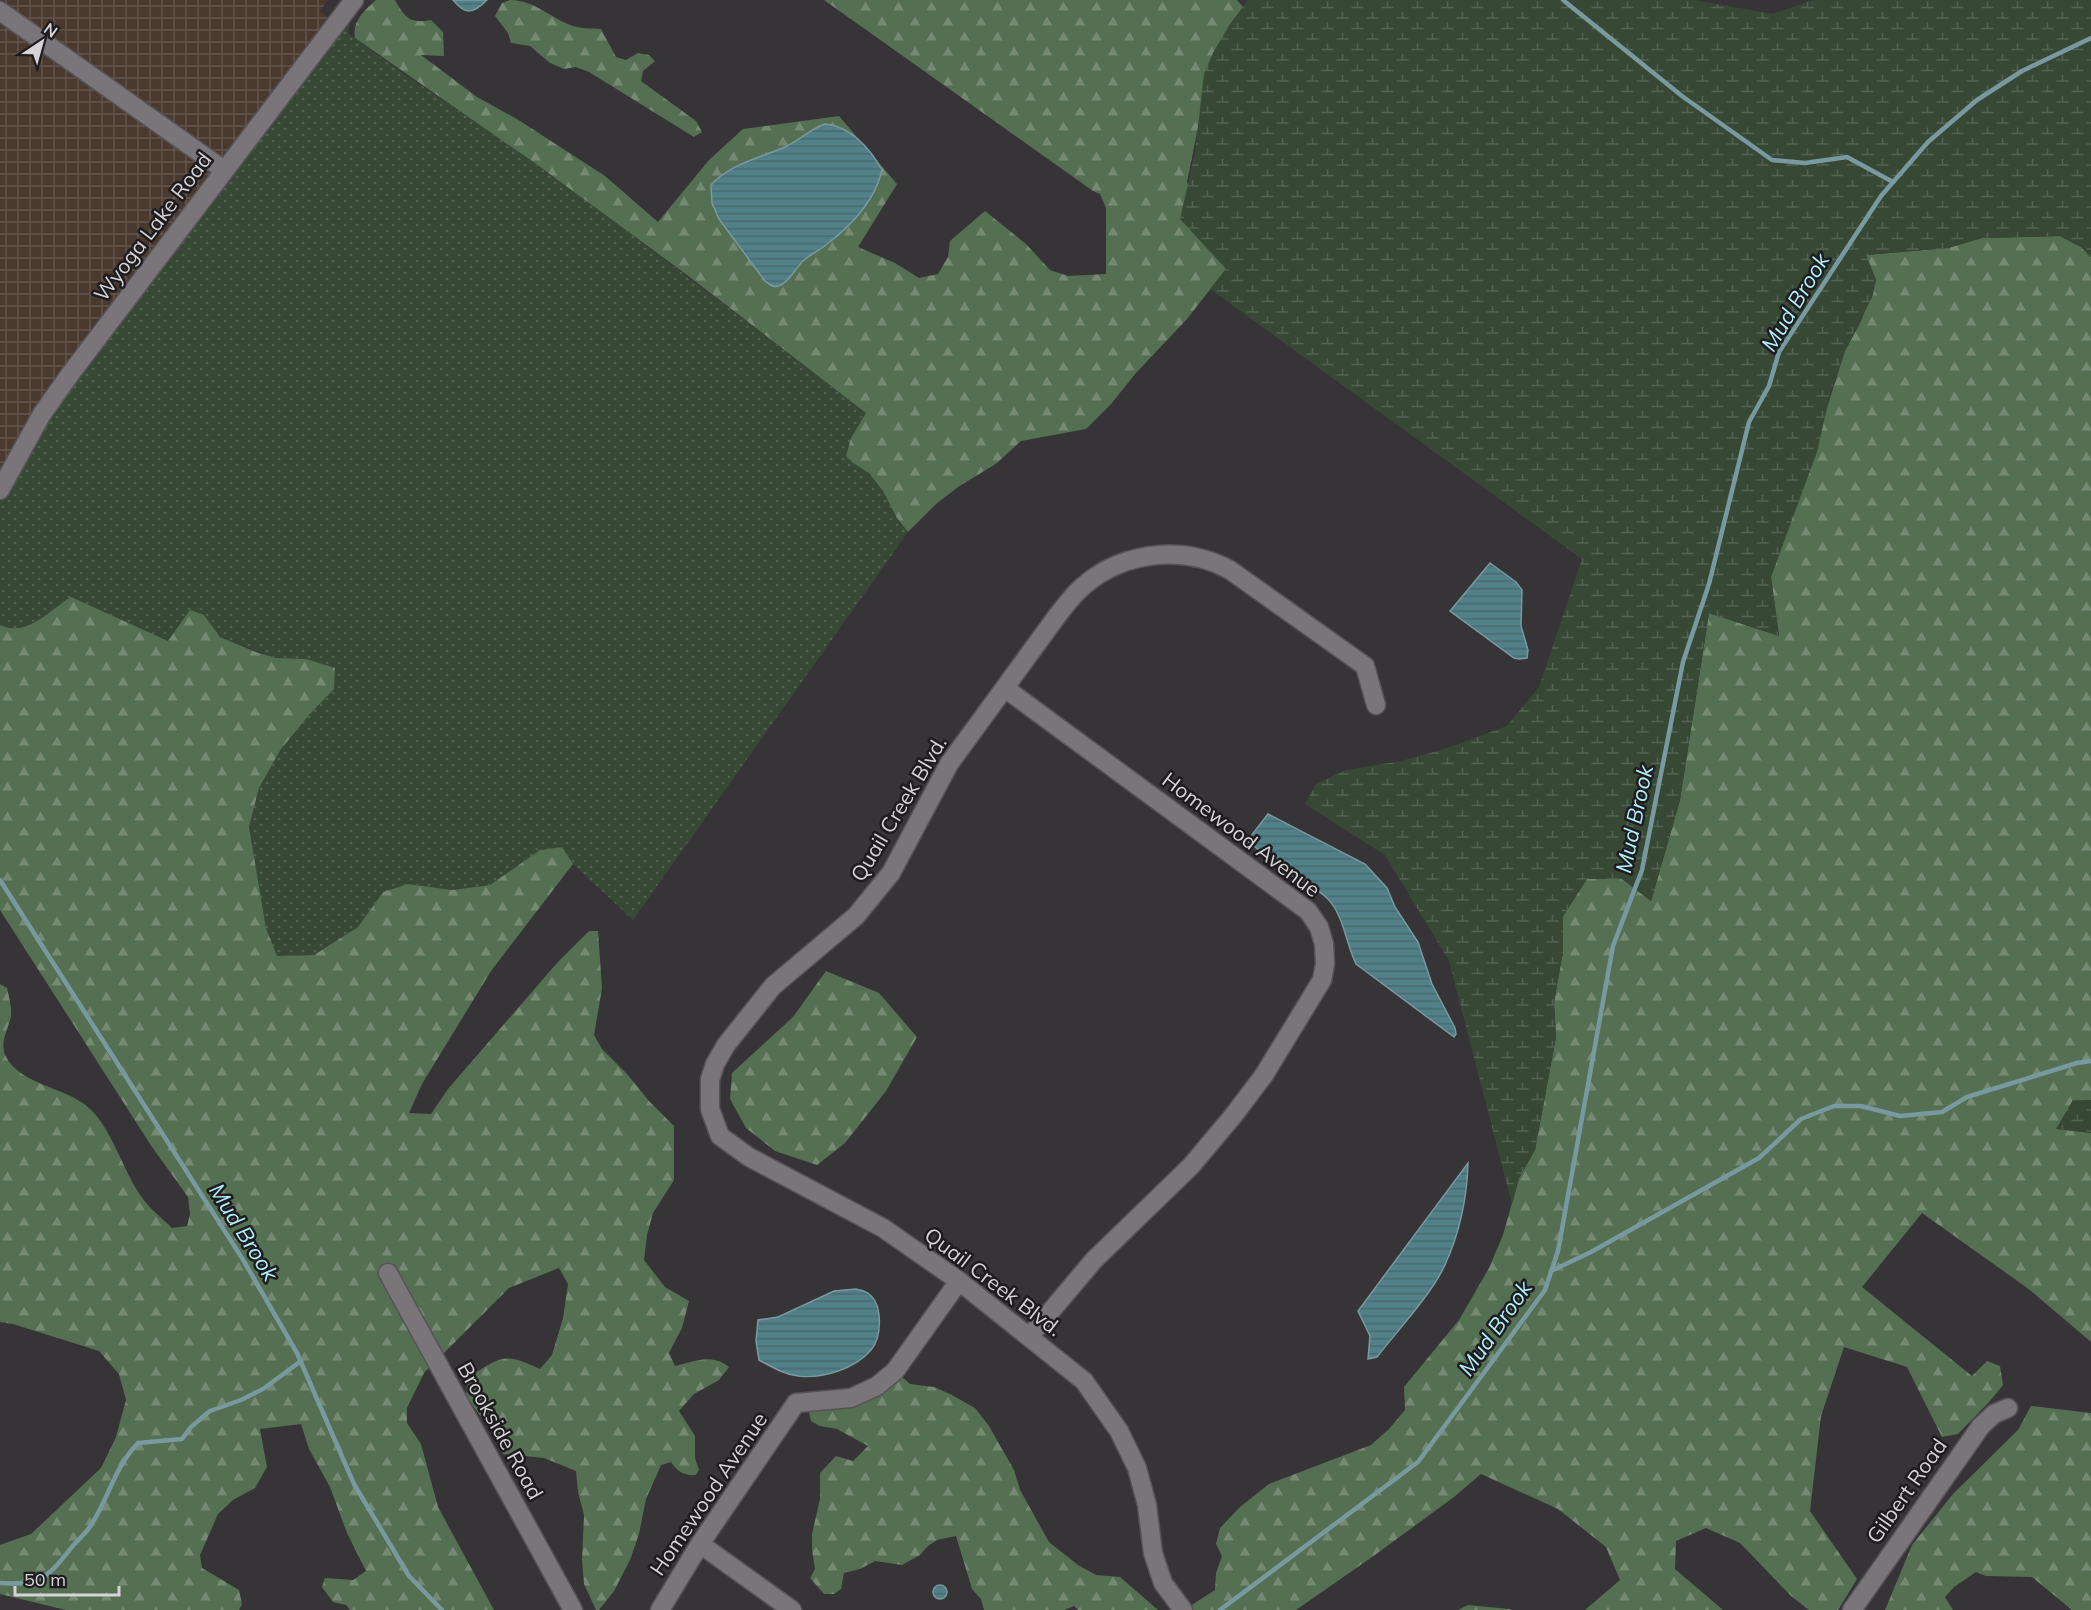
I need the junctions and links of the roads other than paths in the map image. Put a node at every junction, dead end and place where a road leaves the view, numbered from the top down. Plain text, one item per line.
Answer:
1 (354, 0) edge
2 (0, 11) edge
3 (224, 170) junction
4 (0, 490) edge
5 (1006, 688) junction
6 (1376, 705) dead end
7 (388, 1273) dead end
8 (959, 1281) junction
9 (1029, 1337) junction
10 (2008, 1408) dead end
11 (700, 1544) junction
12 (1182, 1607) edge
13 (573, 1610) edge
14 (660, 1610) edge
15 (792, 1610) edge
16 (1852, 1610) edge

1 - 3 street, Wyoga Lake Road
2 - 3 street
3 - 4 street, Wyoga Lake Road
5 - 6 street, Quail Creek Blvd.
5 - 8 street, Quail Creek Blvd.
5 - 9 street, Homewood Avenue
7 - 13 street, Brookside Road
8 - 9 street, Quail Creek Blvd.
8 - 11 street, Homewood Avenue
9 - 12 street, Quail Creek Blvd.
10 - 16 street, Gilbert Road
11 - 14 street, Homewood Avenue
11 - 15 street

